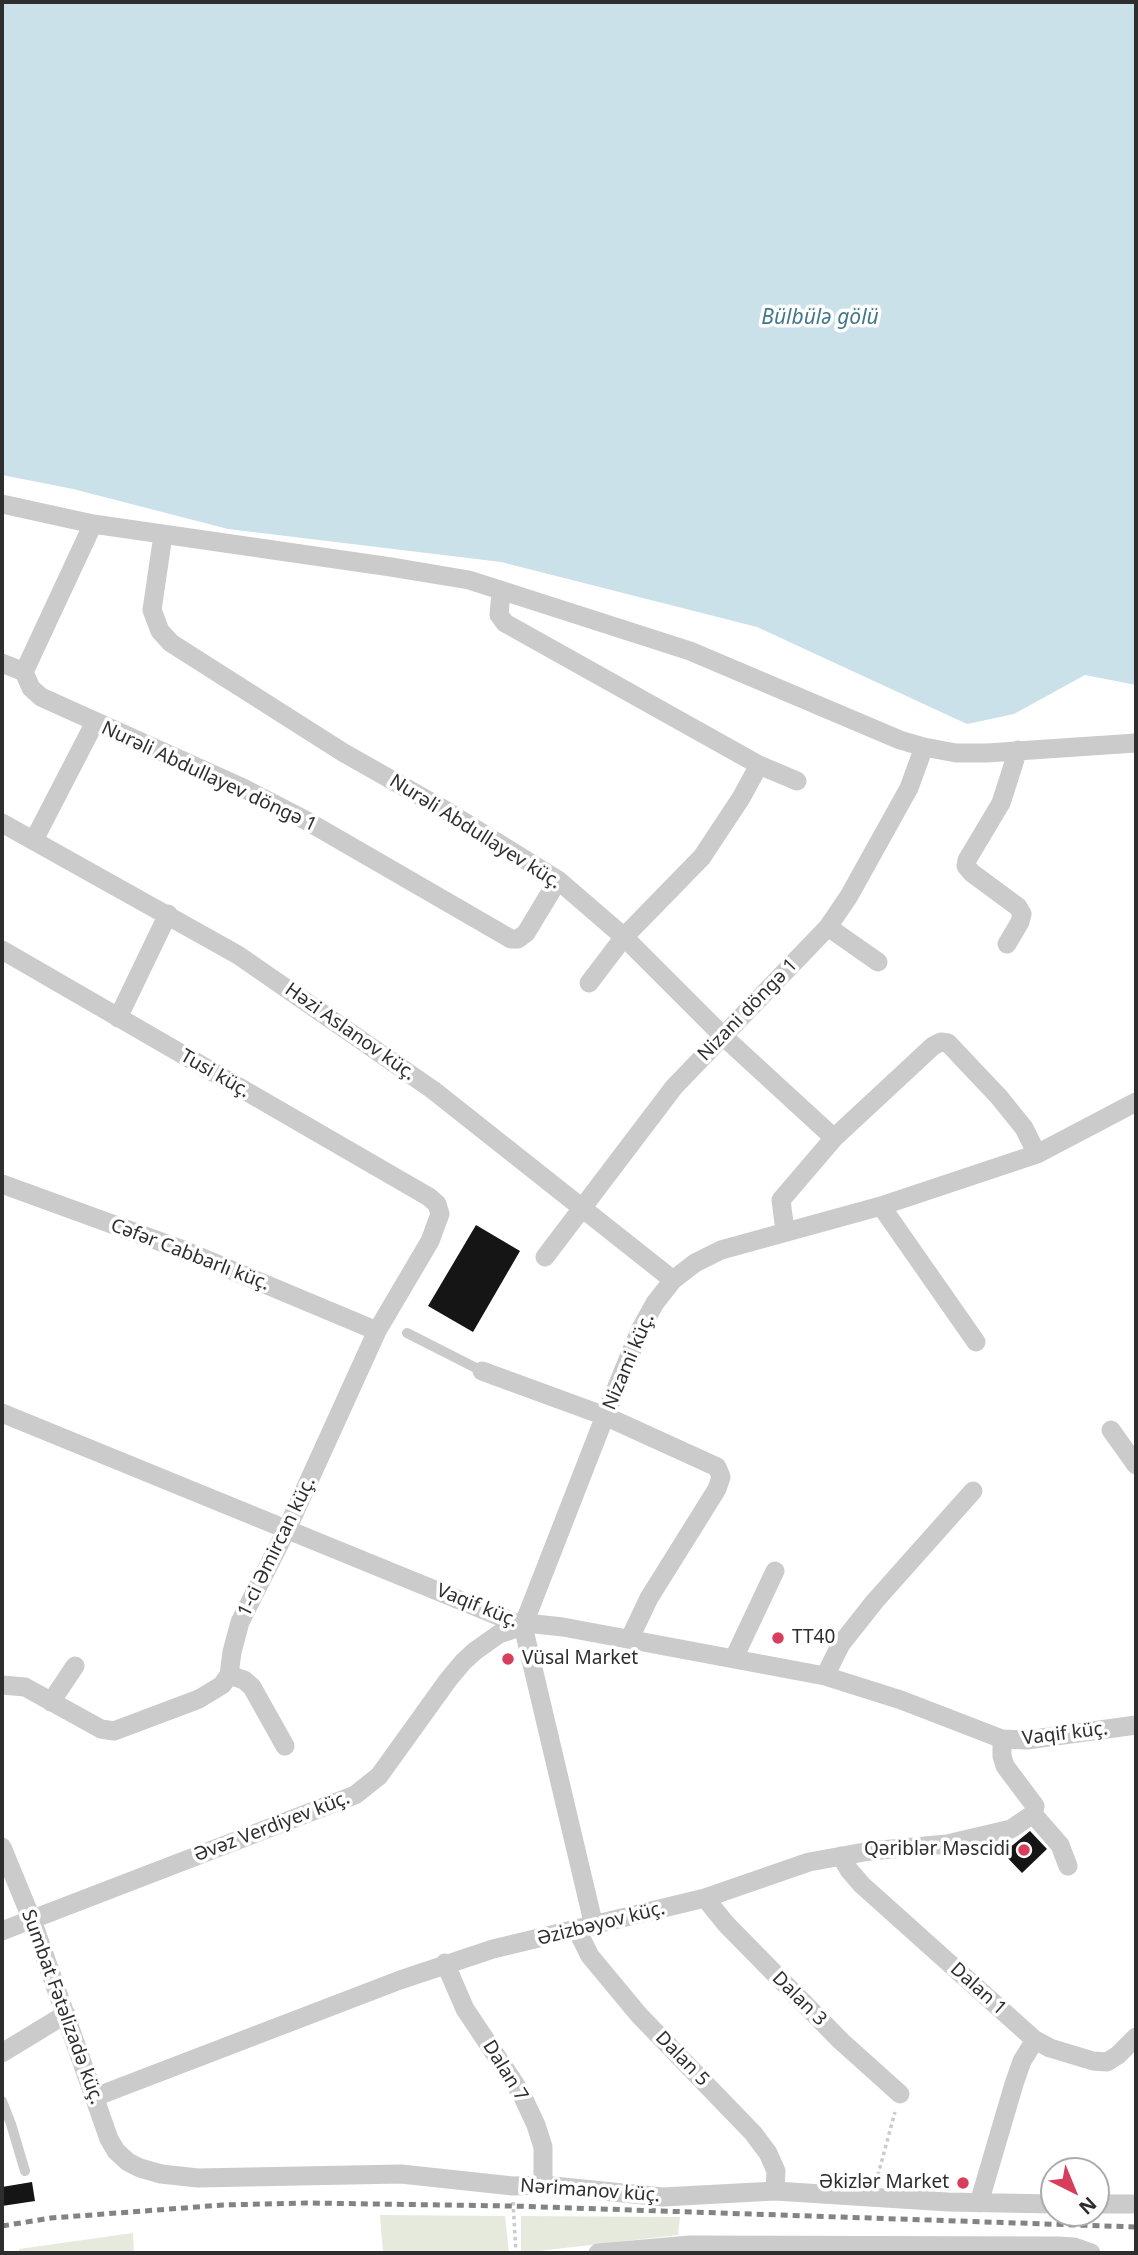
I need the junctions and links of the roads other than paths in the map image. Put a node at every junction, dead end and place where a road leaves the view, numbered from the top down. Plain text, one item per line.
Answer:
1 (2, 504) edge
2 (93, 524) junction
3 (163, 534) junction
4 (501, 592) junction
5 (2, 663) edge
6 (24, 672) junction
7 (94, 722) junction
8 (1136, 743) edge
9 (924, 747) junction
10 (1018, 750) junction
11 (759, 765) junction
12 (797, 781) dead end
13 (2, 823) edge
14 (34, 840) junction
15 (558, 880) junction
16 (168, 914) junction
17 (828, 927) junction
18 (624, 937) junction
19 (1007, 944) dead end
20 (2, 950) edge
21 (878, 962) dead end
22 (589, 983) dead end
23 (118, 1018) junction
24 (723, 1036) junction
25 (1136, 1102) edge
26 (834, 1138) junction
27 (1037, 1154) junction
28 (2, 1184) edge
29 (429, 1197) joint
30 (881, 1206) junction
31 (584, 1209) junction
32 (785, 1231) junction
33 (545, 1257) dead end
34 (673, 1280) junction
35 (377, 1331) junction
36 (407, 1333) dead end
37 (976, 1342) dead end
38 (482, 1371) joint
39 (2, 1413) edge
40 (605, 1416) junction
41 (1111, 1430) dead end
42 (1136, 1465) edge
43 (973, 1491) dead end
44 (287, 1529) junction
45 (775, 1571) dead end
46 (523, 1626) junction
47 (630, 1638) junction
48 (734, 1658) junction
49 (75, 1666) dead end
50 (229, 1675) junction
51 (825, 1676) junction
52 (2, 1685) edge
53 (51, 1702) junction
54 (1136, 1724) edge
55 (1002, 1739) junction
56 (285, 1746) dead end
57 (1033, 1814) junction
58 (2, 1847) edge
59 (841, 1856) junction
60 (1068, 1866) dead end
61 (705, 1898) junction
62 (32, 1920) junction
63 (586, 1928) junction
64 (2, 1931) edge
65 (445, 1964) junction
66 (66, 2014) junction
67 (1136, 2037) edge
68 (1035, 2040) junction
69 (2, 2053) edge
70 (900, 2094) road end
71 (95, 2097) junction
72 (2, 2101) edge
73 (128, 2162) joint
74 (25, 2171) dead end
75 (543, 2185) junction
76 (775, 2190) junction
77 (979, 2203) junction
78 (1040, 2203) edge
79 (1110, 2204) edge
80 (1136, 2204) edge
81 (598, 2253) edge
82 (1091, 2253) edge

1 - 2 street
2 - 3 street
2 - 6 street
3 - 4 street
3 - 15 street, Nurəli Abdullayev küç.
4 - 9 street
4 - 11 street
5 - 6 street
6 - 7 street, Nurəli Abdullayev döngə 1
7 - 14 street
7 - 15 street, Nurəli Abdullayev döngə 1
8 - 10 street
9 - 10 street
9 - 17 street, Nizani döngə 1
10 - 19 street
11 - 12 street
11 - 18 street
13 - 14 street, Həzi Aslanov küç.
14 - 16 street, Həzi Aslanov küç.
15 - 18 street, Nurəli Abdullayev küç.
16 - 23 street
16 - 31 street, Həzi Aslanov küç.
17 - 21 street
17 - 24 street, Nizani döngə 1
18 - 22 street
18 - 24 street, Nurəli Abdullayev küç.
20 - 23 street, Tusi küç.
23 - 29 street, Tusi küç.
24 - 26 street, Nurəli Abdullayev küç.
24 - 31 street, Nizani döngə 1
25 - 27 street, Nizami küç.
26 - 27 street
26 - 32 street
27 - 30 street, Nizami küç.
28 - 35 street, Cəfər Cabbarlı küç.
29 - 35 street, 1-ci Əmircan küç.
30 - 32 street, Nizami küç.
30 - 37 street
31 - 33 street, Nizani döngə 1
31 - 34 street, Həzi Aslanov küç.
32 - 34 street, Nizami küç.
34 - 40 street, Nizami küç.
35 - 44 street, 1-ci Əmircan küç.
36 - 38 lane
38 - 40 street
39 - 44 street, Vaqif küç.
40 - 46 street, Nizami küç.
40 - 47 street
41 - 42 street
43 - 51 street
44 - 46 street, Vaqif küç.
44 - 50 street, 1-ci Əmircan küç.
45 - 48 street
46 - 47 street, Vaqif küç.
46 - 62 street, Əvəz Verdiyev küç.
46 - 63 street
47 - 48 street, Vaqif küç.
48 - 51 street, Vaqif küç.
49 - 53 street
50 - 53 street
50 - 56 street
51 - 55 street, Vaqif küç.
52 - 53 street
54 - 55 street, Vaqif küç.
55 - 57 street
57 - 59 street, Əzizbəyov küç.
57 - 60 street
58 - 62 street, Sumbat Fətəlizadə küç.
59 - 61 street, Əzizbəyov küç.
59 - 68 street, Dalan 1
61 - 63 street, Əzizbəyov küç.
61 - 70 street, Dalan 3
62 - 64 street, Əvəz Verdiyev küç.
62 - 66 street, Sumbat Fətəlizadə küç.
63 - 65 street, Əzizbəyov küç.
63 - 76 street, Dalan 5
65 - 71 street, Əzizbəyov küç.
65 - 75 street, Dalan 7
66 - 69 street
66 - 71 street, Sumbat Fətəlizadə küç.
67 - 68 street, Dalan 1
68 - 77 street
71 - 73 street, Sumbat Fətəlizadə küç.
72 - 74 lane
73 - 75 street, Nərimanov küç.
75 - 76 street, Nərimanov küç.
76 - 77 street, Nərimanov küç.
77 - 78 street, Nərimanov küç.
79 - 80 street
81 - 82 street

